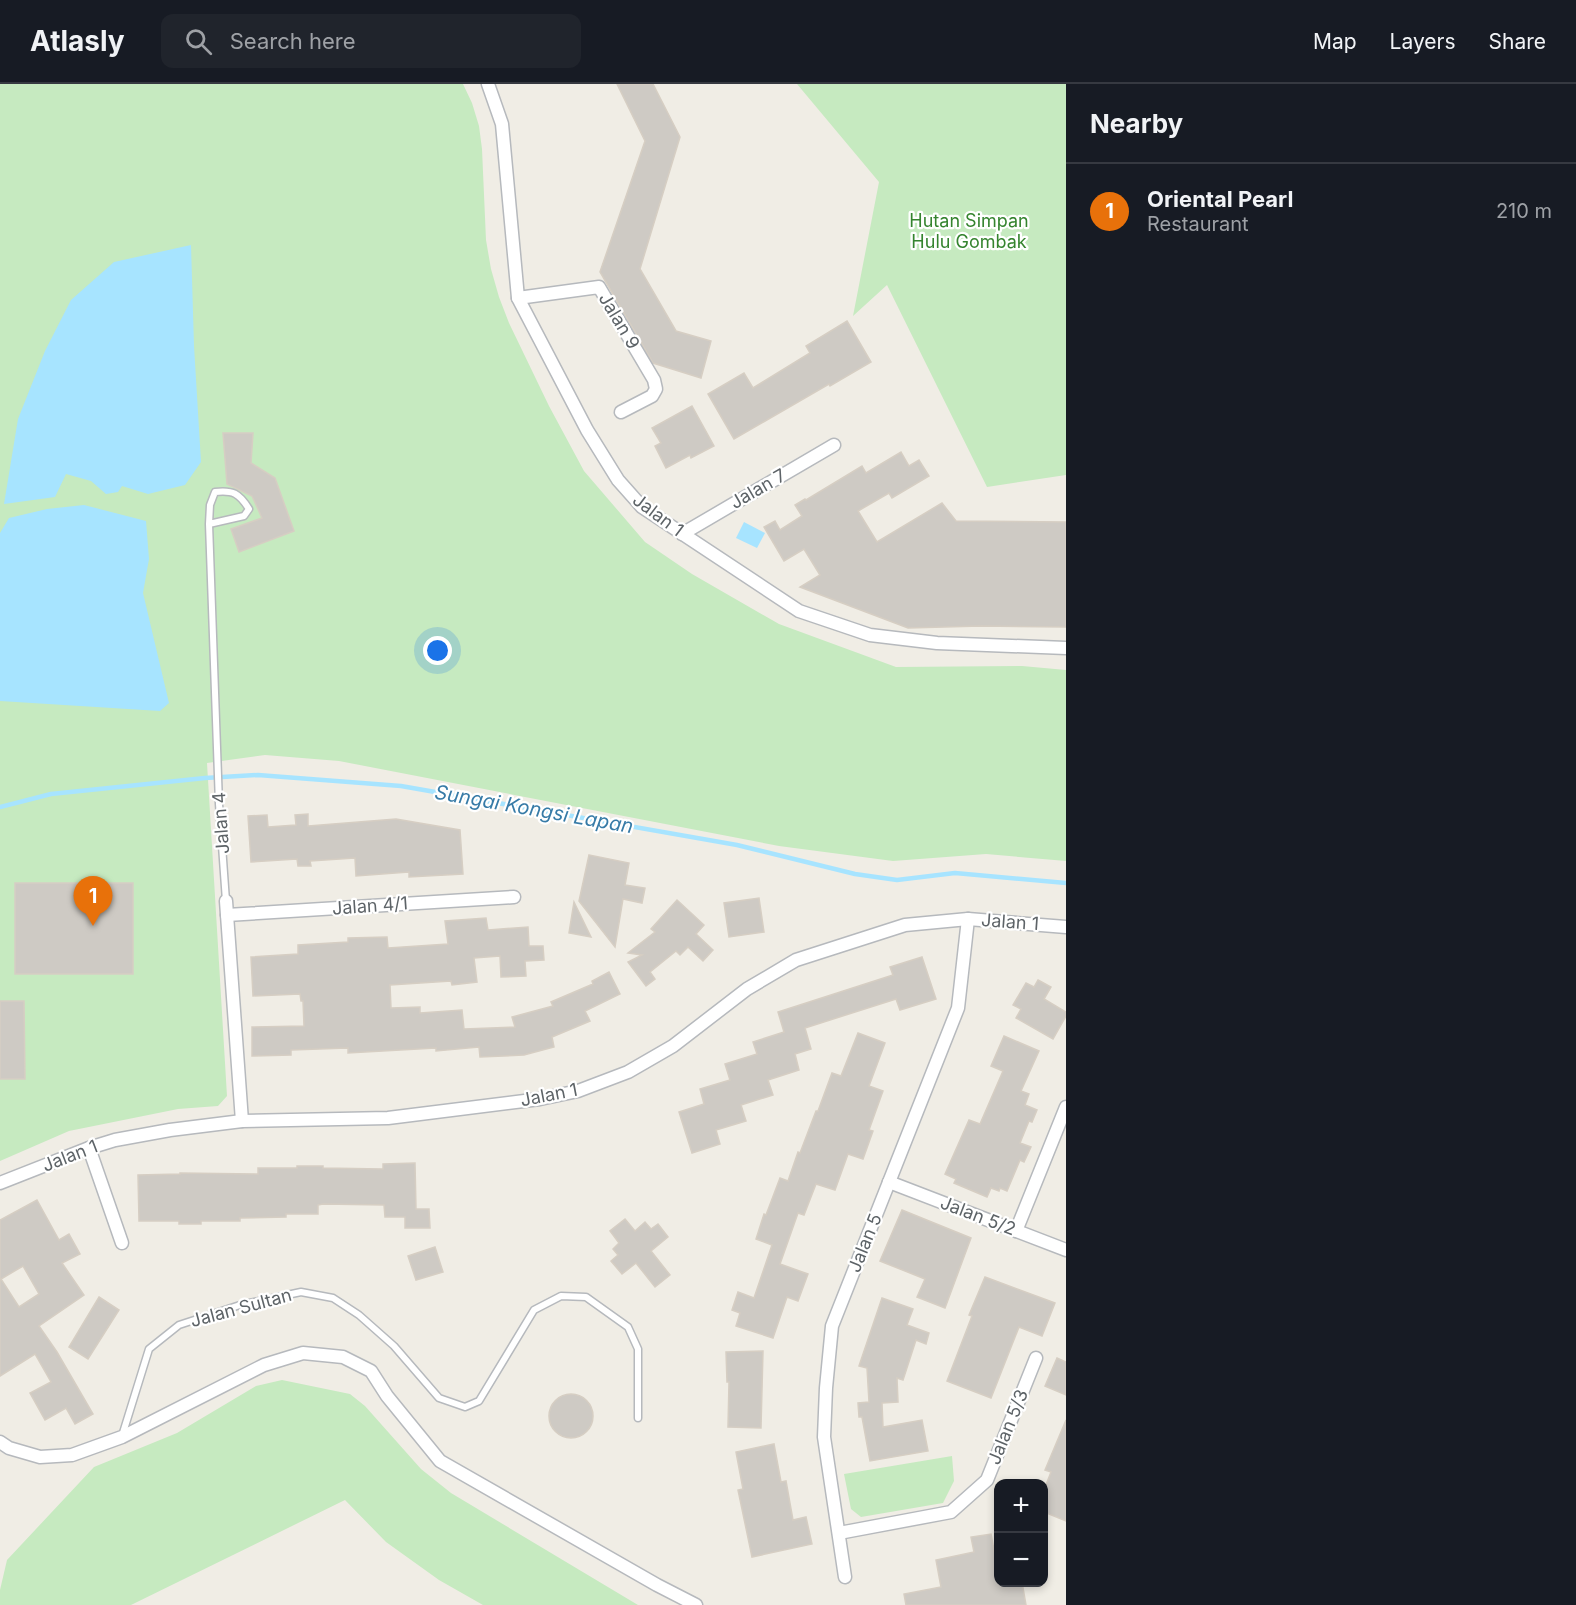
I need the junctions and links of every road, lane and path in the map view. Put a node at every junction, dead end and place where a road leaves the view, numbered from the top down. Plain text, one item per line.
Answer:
1 (488, 84) edge
2 (518, 298) junction
3 (621, 412) dead end
4 (834, 445) dead end
5 (209, 524) junction
6 (682, 534) junction
7 (1066, 648) edge
8 (514, 897) dead end
9 (226, 901) joint
10 (227, 915) junction
11 (968, 919) junction
12 (1066, 927) edge
13 (1066, 1107) edge
14 (242, 1121) junction
15 (89, 1148) junction
16 (889, 1182) junction
17 (0, 1183) edge
18 (1016, 1231) junction
19 (122, 1243) dead end
20 (1066, 1250) edge
21 (1036, 1358) dead end
22 (638, 1418) dead end
23 (122, 1437) junction
24 (0, 1442) edge
25 (839, 1533) junction
26 (845, 1577) dead end
27 (696, 1605) edge

1 - 2 street, Jalan 1
2 - 3 street, Jalan 9
2 - 6 street, Jalan 1
4 - 6 street, Jalan 7
5 - 5 lane, Jalan 4
5 - 9 lane, Jalan 4
6 - 7 street, Jalan 1
8 - 10 street, Jalan 4/1
9 - 10 street, Jalan 4
10 - 14 street, Jalan 4
11 - 12 street, Jalan 1
11 - 14 street, Jalan 1
11 - 16 street, Jalan 5
13 - 18 street
14 - 15 street, Jalan 1
15 - 17 street, Jalan 1
15 - 19 street
16 - 18 street, Jalan 5/2
16 - 25 street, Jalan 5
18 - 20 street, Jalan 5/2
21 - 25 street, Jalan 5/3
22 - 23 lane, Jalan Sultan
23 - 24 street
23 - 27 street
25 - 26 street, Jalan 5

